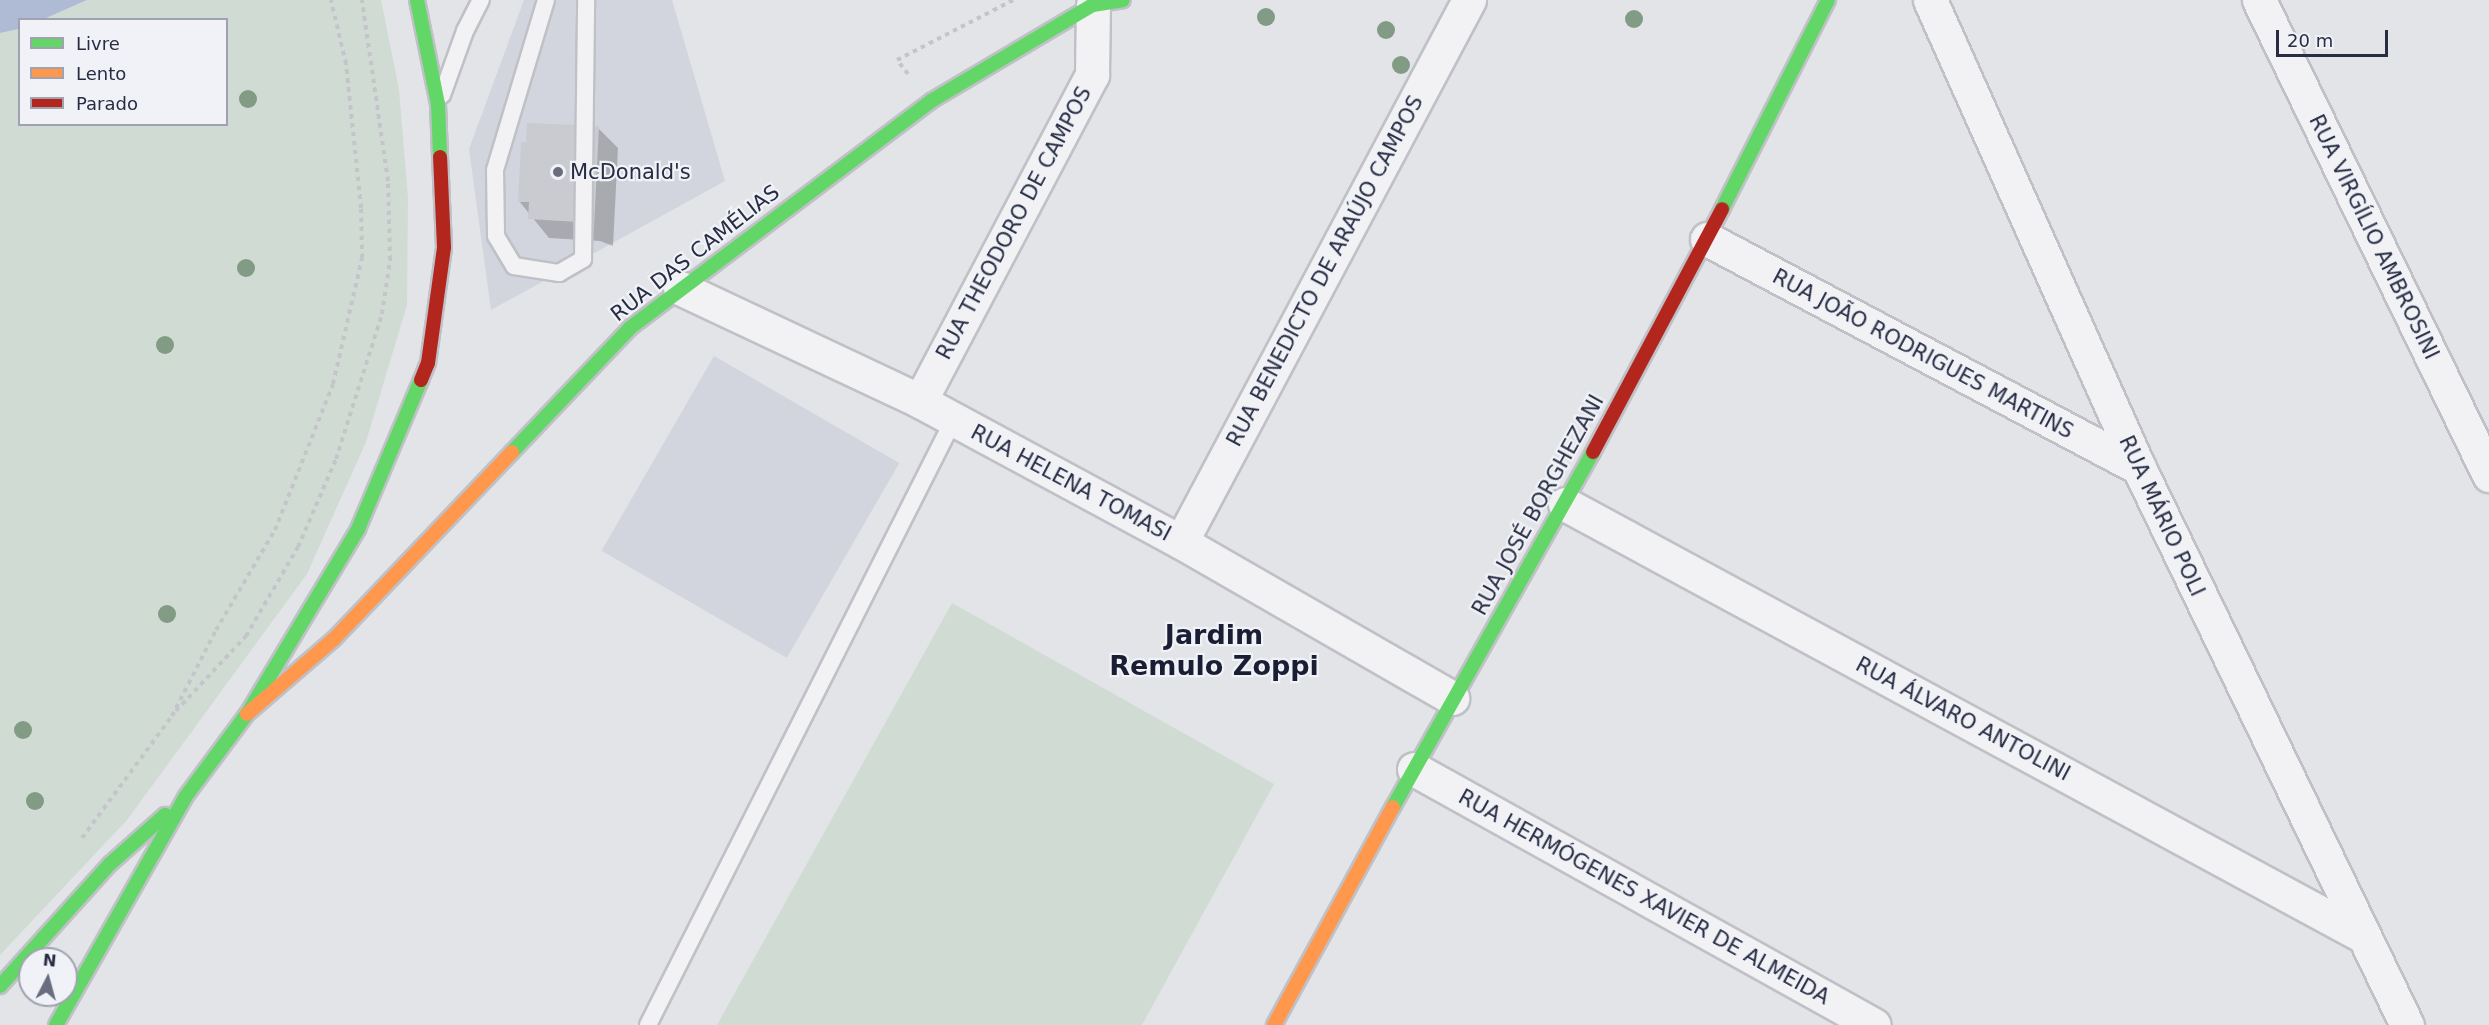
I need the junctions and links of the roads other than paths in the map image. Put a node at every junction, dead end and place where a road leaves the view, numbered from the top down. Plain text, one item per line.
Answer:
1 (417, 0) edge
2 (481, 0) edge
3 (546, 0) edge
4 (586, 0) edge
5 (1469, 0) edge
6 (1828, 0) edge
7 (1930, 0) edge
8 (2259, 0) edge
9 (1103, 2) edge
10 (438, 104) junction
11 (1707, 239) junction
12 (680, 288) junction
13 (920, 401) junction
14 (954, 419) junction
15 (2139, 468) junction
16 (2489, 475) edge
17 (1565, 504) junction
18 (1182, 542) junction
19 (1452, 698) junction
20 (247, 714) junction
21 (1414, 769) junction
22 (186, 796) junction
23 (2361, 935) junction
24 (0, 986) edge
25 (56, 1025) edge
26 (648, 1025) edge
27 (1274, 1025) edge
28 (1874, 1025) edge
29 (2407, 1025) edge

1 - 10 main road
2 - 10 lane
3 - 4 lane
5 - 18 street, RUA BENEDICTO DE ARAÚJO CAMPOS
6 - 11 main road, RUA JOSÉ BORGHEZANI
7 - 15 street, RUA MÁRIO POLI
8 - 16 street, RUA VIRGÍLIO AMBROSINI
9 - 12 main road, RUA DAS CAMÉLIAS
9 - 13 street, RUA THEODORO DE CAMPOS
10 - 20 main road
11 - 15 street, RUA JOÃO RODRIGUES MARTINS
11 - 17 main road, RUA JOSÉ BORGHEZANI
12 - 13 street, RUA HELENA TOMASI
12 - 20 main road, RUA DAS CAMÉLIAS
13 - 14 street, RUA HELENA TOMASI
14 - 18 street, RUA HELENA TOMASI
14 - 26 lane
15 - 23 street, RUA MÁRIO POLI
17 - 19 main road, RUA JOSÉ BORGHEZANI
17 - 23 street, RUA ÁLVARO ANTOLINI
18 - 19 street, RUA HELENA TOMASI
19 - 21 main road, RUA JOSÉ BORGHEZANI
20 - 22 main road
21 - 27 main road, RUA JOSÉ BORGHEZANI
21 - 28 street, RUA HERMÓGENES XAVIER DE ALMEIDA
22 - 24 main road
22 - 25 main road
23 - 29 street, RUA MÁRIO POLI

